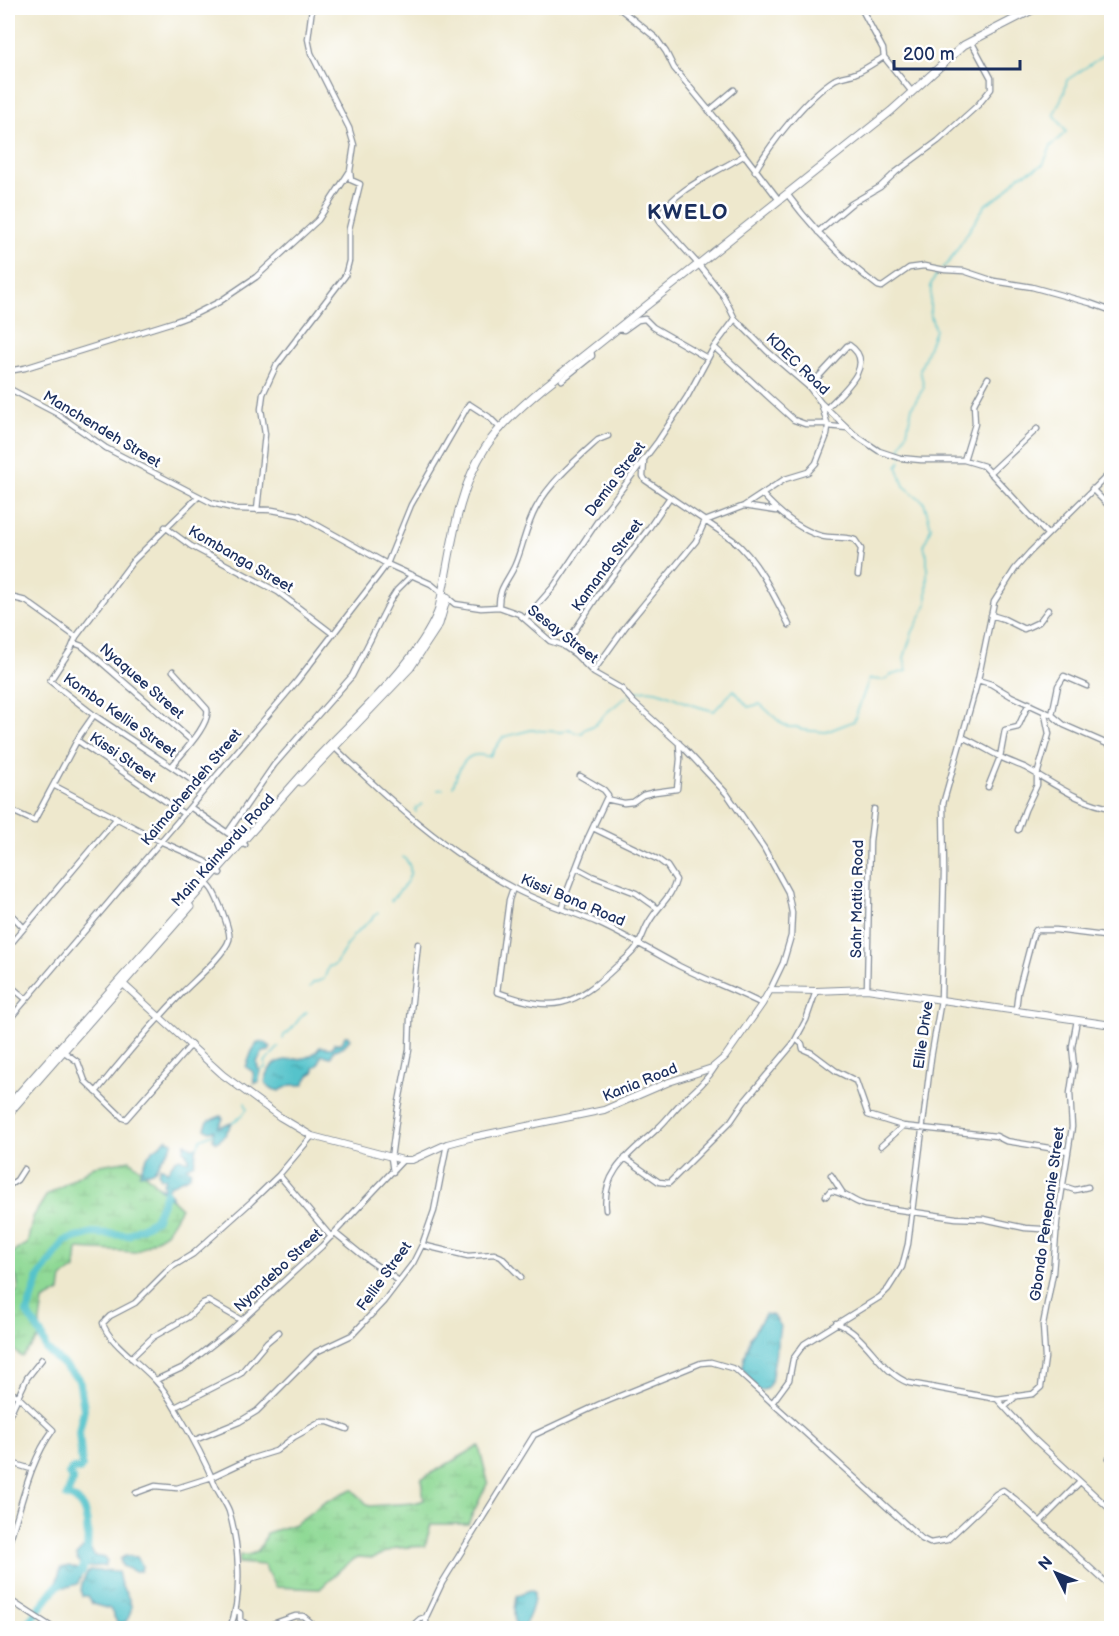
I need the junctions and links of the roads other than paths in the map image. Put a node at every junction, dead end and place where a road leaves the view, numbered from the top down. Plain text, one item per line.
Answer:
1 (312, 8) edge
2 (623, 8) edge
3 (861, 8) edge
4 (1036, 8) edge
5 (971, 41) junction
6 (884, 57) junction
7 (734, 90) dead end
8 (912, 92) junction
9 (710, 111) junction
10 (743, 156) junction
11 (350, 171) junction
12 (755, 171) junction
13 (787, 194) junction
14 (779, 200) junction
15 (818, 232) junction
16 (699, 265) junction
17 (1112, 311) edge
18 (735, 319) junction
19 (618, 329) junction
20 (714, 347) junction
21 (591, 350) junction
22 (707, 358) junction
23 (8, 371) edge
24 (988, 378) dead end
25 (562, 380) dead end
26 (809, 387) junction
27 (8, 388) edge
28 (822, 403) junction
29 (827, 408) junction
30 (827, 425) junction
31 (847, 428) junction
32 (501, 429) junction
33 (1037, 429) dead end
34 (608, 436) dead end
35 (644, 460) junction
36 (964, 460) junction
37 (1112, 471) edge
38 (990, 473) junction
39 (1092, 489) junction
40 (762, 494) junction
41 (198, 497) junction
42 (670, 497) junction
43 (744, 506) junction
44 (1112, 509) edge
45 (257, 510) junction
46 (778, 511) junction
47 (705, 521) junction
48 (165, 527) junction
49 (1047, 534) junction
50 (387, 564) junction
51 (858, 574) dead end
52 (412, 575) junction
53 (444, 593) junction
54 (8, 600) edge
55 (499, 607) junction
56 (1048, 610) dead end
57 (991, 615) junction
58 (525, 619) junction
59 (789, 625) dead end
60 (333, 634) junction
61 (75, 637) junction
62 (74, 643) junction
63 (564, 647) junction
64 (173, 672) dead end
65 (593, 672) junction
66 (978, 680) junction
67 (1087, 686) dead end
68 (1029, 703) junction
69 (94, 714) junction
70 (1045, 714) junction
71 (1052, 715) junction
72 (339, 737) junction
73 (962, 737) junction
74 (78, 741) junction
75 (192, 741) junction
76 (679, 743) junction
77 (1112, 746) edge
78 (334, 747) junction
79 (1000, 757) junction
80 (172, 766) junction
81 (309, 770) junction
82 (1037, 775) junction
83 (580, 776) dead end
84 (54, 786) junction
85 (988, 787) dead end
86 (205, 789) junction
87 (606, 799) junction
88 (190, 807) junction
89 (8, 808) edge
90 (1112, 808) edge
91 (874, 809) dead end
92 (184, 814) junction
93 (117, 818) junction
94 (592, 828) junction
95 (1018, 830) dead end
96 (228, 832) junction
97 (162, 842) junction
98 (243, 844) junction
99 (578, 868) junction
100 (219, 872) junction
101 (210, 886) junction
102 (513, 888) junction
103 (563, 908) junction
104 (657, 908) junction
105 (8, 911) edge
106 (179, 916) junction
107 (24, 928) junction
108 (1112, 937) edge
109 (639, 943) junction
110 (418, 944) dead end
111 (8, 947) edge
112 (121, 982) junction
113 (8, 984) edge
114 (867, 989) junction
115 (770, 990) junction
116 (816, 991) junction
117 (26, 999) junction
118 (941, 1000) junction
119 (762, 1004) junction
120 (1016, 1009) junction
121 (159, 1018) junction
122 (1077, 1020) junction
123 (8, 1021) edge
124 (1112, 1025) edge
125 (80, 1028) junction
126 (796, 1039) junction
127 (191, 1045) junction
128 (63, 1051) junction
129 (716, 1065) junction
130 (34, 1080) junction
131 (96, 1092) junction
132 (8, 1111) edge
133 (903, 1126) junction
134 (922, 1129) junction
135 (312, 1136) junction
136 (447, 1144) junction
137 (881, 1146) dead end
138 (1068, 1151) junction
139 (391, 1158) junction
140 (625, 1158) junction
141 (403, 1160) junction
142 (24, 1169) dead end
143 (393, 1172) junction
144 (279, 1175) junction
145 (831, 1175) dead end
146 (8, 1186) edge
147 (1063, 1186) junction
148 (1088, 1187) dead end
149 (842, 1192) junction
150 (826, 1196) dead end
151 (606, 1210) dead end
152 (913, 1211) junction
153 (1057, 1230) junction
154 (333, 1235) junction
155 (422, 1245) junction
156 (521, 1277) dead end
157 (399, 1281) junction
158 (241, 1320) junction
159 (836, 1323) junction
160 (279, 1332) dead end
161 (131, 1358) junction
162 (42, 1359) dead end
163 (156, 1380) junction
164 (8, 1391) edge
165 (17, 1396) junction
166 (1016, 1396) junction
167 (997, 1399) junction
168 (772, 1403) junction
169 (175, 1407) junction
170 (1005, 1407) junction
171 (8, 1418) edge
172 (347, 1428) dead end
173 (195, 1440) junction
174 (8, 1462) edge
175 (31, 1469) junction
176 (212, 1477) junction
177 (1080, 1482) junction
178 (136, 1493) dead end
179 (1112, 1511) edge
180 (1040, 1522) junction
181 (8, 1545) edge
182 (1112, 1587) edge
183 (8, 1599) edge
184 (236, 1610) junction
185 (426, 1617) junction
186 (46, 1624) junction
187 (314, 1625) dead end
188 (40, 1629) edge
189 (53, 1629) edge
190 (230, 1629) edge
191 (252, 1629) edge
192 (261, 1629) edge
193 (410, 1629) edge
194 (426, 1629) edge

1 - 11 street
2 - 9 street
3 - 6 street
4 - 5 main road
5 - 8 main road
5 - 15 street
6 - 8 street
6 - 12 street
7 - 9 street
8 - 13 main road
9 - 10 street
10 - 12 street
10 - 16 street, KDEC Road
11 - 23 street
11 - 45 street
12 - 14 street
13 - 14 main road
13 - 15 street
14 - 16 main road
15 - 17 street
16 - 18 street, KDEC Road
16 - 19 main road
18 - 20 street, Demia Street
18 - 26 street, KDEC Road
19 - 21 main road
19 - 22 street
20 - 22 street, Demia Street
20 - 30 street
21 - 25 street
21 - 32 main road
22 - 35 street, Demia Street
24 - 36 street
26 - 28 street, KDEC Road
26 - 29 street
27 - 41 street, Manchendeh Street
28 - 29 street, KDEC Road
28 - 30 street
29 - 31 street, KDEC Road
30 - 31 street
30 - 40 street
31 - 36 street, KDEC Road
32 - 50 street, Kaimachendeh Street
32 - 53 main road
33 - 38 street
34 - 55 street
35 - 42 street
35 - 58 street, Demia Street
36 - 38 street
37 - 39 street, Ellie Drive
38 - 49 street
39 - 44 street
39 - 49 street, Ellie Drive
40 - 43 street
40 - 46 street
41 - 45 street, Manchendeh Street
41 - 48 street
42 - 47 street
42 - 63 street, Kamanda Street
43 - 46 street
43 - 47 street
45 - 50 street, Manchendeh Street
46 - 51 street
47 - 59 street
47 - 65 street
48 - 60 street, Kombanga Street
48 - 61 street
49 - 57 street, Ellie Drive
50 - 52 street, Manchendeh Street
50 - 60 street, Kaimachendeh Street
52 - 53 street, Manchendeh Street
52 - 96 street
53 - 55 street, Sesay Street
53 - 72 main road
54 - 61 street
55 - 58 street, Sesay Street
56 - 57 street
57 - 66 street, Ellie Drive
58 - 63 street, Sesay Street
60 - 86 street, Kaimachendeh Street
61 - 62 street
62 - 69 street, Komba Kellie Street
62 - 75 street, Nyaquee Street
63 - 65 street, Sesay Street
64 - 75 street
65 - 76 street, Sesay Street
66 - 68 street
66 - 73 street, Ellie Drive
67 - 71 street
68 - 70 street
68 - 79 street
69 - 74 street
69 - 80 street, Komba Kellie Street
70 - 71 street
70 - 82 street
71 - 77 street
72 - 78 main road
72 - 81 main road
73 - 79 street
73 - 118 street, Ellie Drive
74 - 84 street
74 - 92 street, Kissi Street
75 - 80 street
76 - 87 street
76 - 115 street, Sesay Street
78 - 81 main road
78 - 102 street, Kissi Bona Road
79 - 82 street
79 - 85 street
80 - 86 street, Komba Kellie Street
81 - 98 main road
82 - 90 street
82 - 95 street
83 - 87 street
84 - 89 street
84 - 93 street
86 - 88 street, Kaimachendeh Street
87 - 94 street
88 - 92 street, Kaimachendeh Street
88 - 96 street
91 - 114 street, Sahr Mattia Road
92 - 97 street, Kaimachendeh Street
93 - 97 street
93 - 107 street
94 - 99 street
94 - 104 street
96 - 98 street
97 - 100 street
97 - 117 street, Kaimachendeh Street
98 - 100 main road
99 - 103 street
99 - 104 street
100 - 101 main road, Main Kainkordu Road
100 - 106 main road
101 - 106 main road, Main Kainkordu Road
101 - 121 street
102 - 103 street, Kissi Bona Road
102 - 109 street
103 - 109 street, Kissi Bona Road
104 - 109 street
105 - 107 street
106 - 112 main road
107 - 111 street
108 - 120 street
109 - 119 street, Kissi Bona Road
110 - 139 street
112 - 121 main road
112 - 125 main road
113 - 117 street
114 - 116 main road
114 - 118 main road
115 - 116 main road
115 - 119 main road, Kania Road
116 - 126 street
117 - 123 street, Kaimachendeh Street
118 - 120 main road
118 - 134 street, Ellie Drive
119 - 129 main road, Kania Road
120 - 122 main road
121 - 127 main road
121 - 131 street
122 - 124 main road
122 - 138 street, Gbondo Penepanie Street
125 - 128 main road
125 - 130 main road
126 - 133 street
126 - 140 street
127 - 131 street
127 - 135 main road
128 - 130 main road
128 - 131 street
129 - 136 main road, Kania Road
129 - 140 street
130 - 132 main road
133 - 134 street
133 - 137 street
134 - 138 street
134 - 152 street, Ellie Drive
135 - 139 main road
135 - 144 street
136 - 141 main road, Kania Road
136 - 155 street, Fellie Street
138 - 147 street, Gbondo Penepanie Street
139 - 141 main road
139 - 143 street
140 - 151 street
141 - 143 street, Nyandebo Street
142 - 146 street
143 - 154 street, Nyandebo Street
144 - 154 street
144 - 161 street
145 - 149 street
147 - 148 street
147 - 153 street, Gbondo Penepanie Street
149 - 150 street
149 - 152 street
152 - 153 street
152 - 159 street, Ellie Drive
153 - 166 street, Gbondo Penepanie Street
154 - 157 street
154 - 158 street, Nyandebo Street
155 - 156 street
155 - 157 street, Fellie Street
157 - 173 street, Fellie Street
158 - 161 street
158 - 163 street, Nyandebo Street
159 - 167 street
159 - 168 street, Ellie Drive
160 - 169 street
161 - 163 street
162 - 165 street
163 - 169 street
164 - 165 street
165 - 171 street
165 - 175 street
166 - 167 street
166 - 170 street
167 - 170 street
168 - 180 street
168 - 185 street
169 - 173 street
170 - 177 street
172 - 176 street
173 - 176 street
174 - 175 street
175 - 181 street
176 - 178 street
176 - 184 street
177 - 179 street
177 - 180 street
180 - 182 street
183 - 186 street
184 - 190 street
184 - 191 street
185 - 193 street
185 - 194 street
186 - 188 street
186 - 189 street
187 - 192 street

